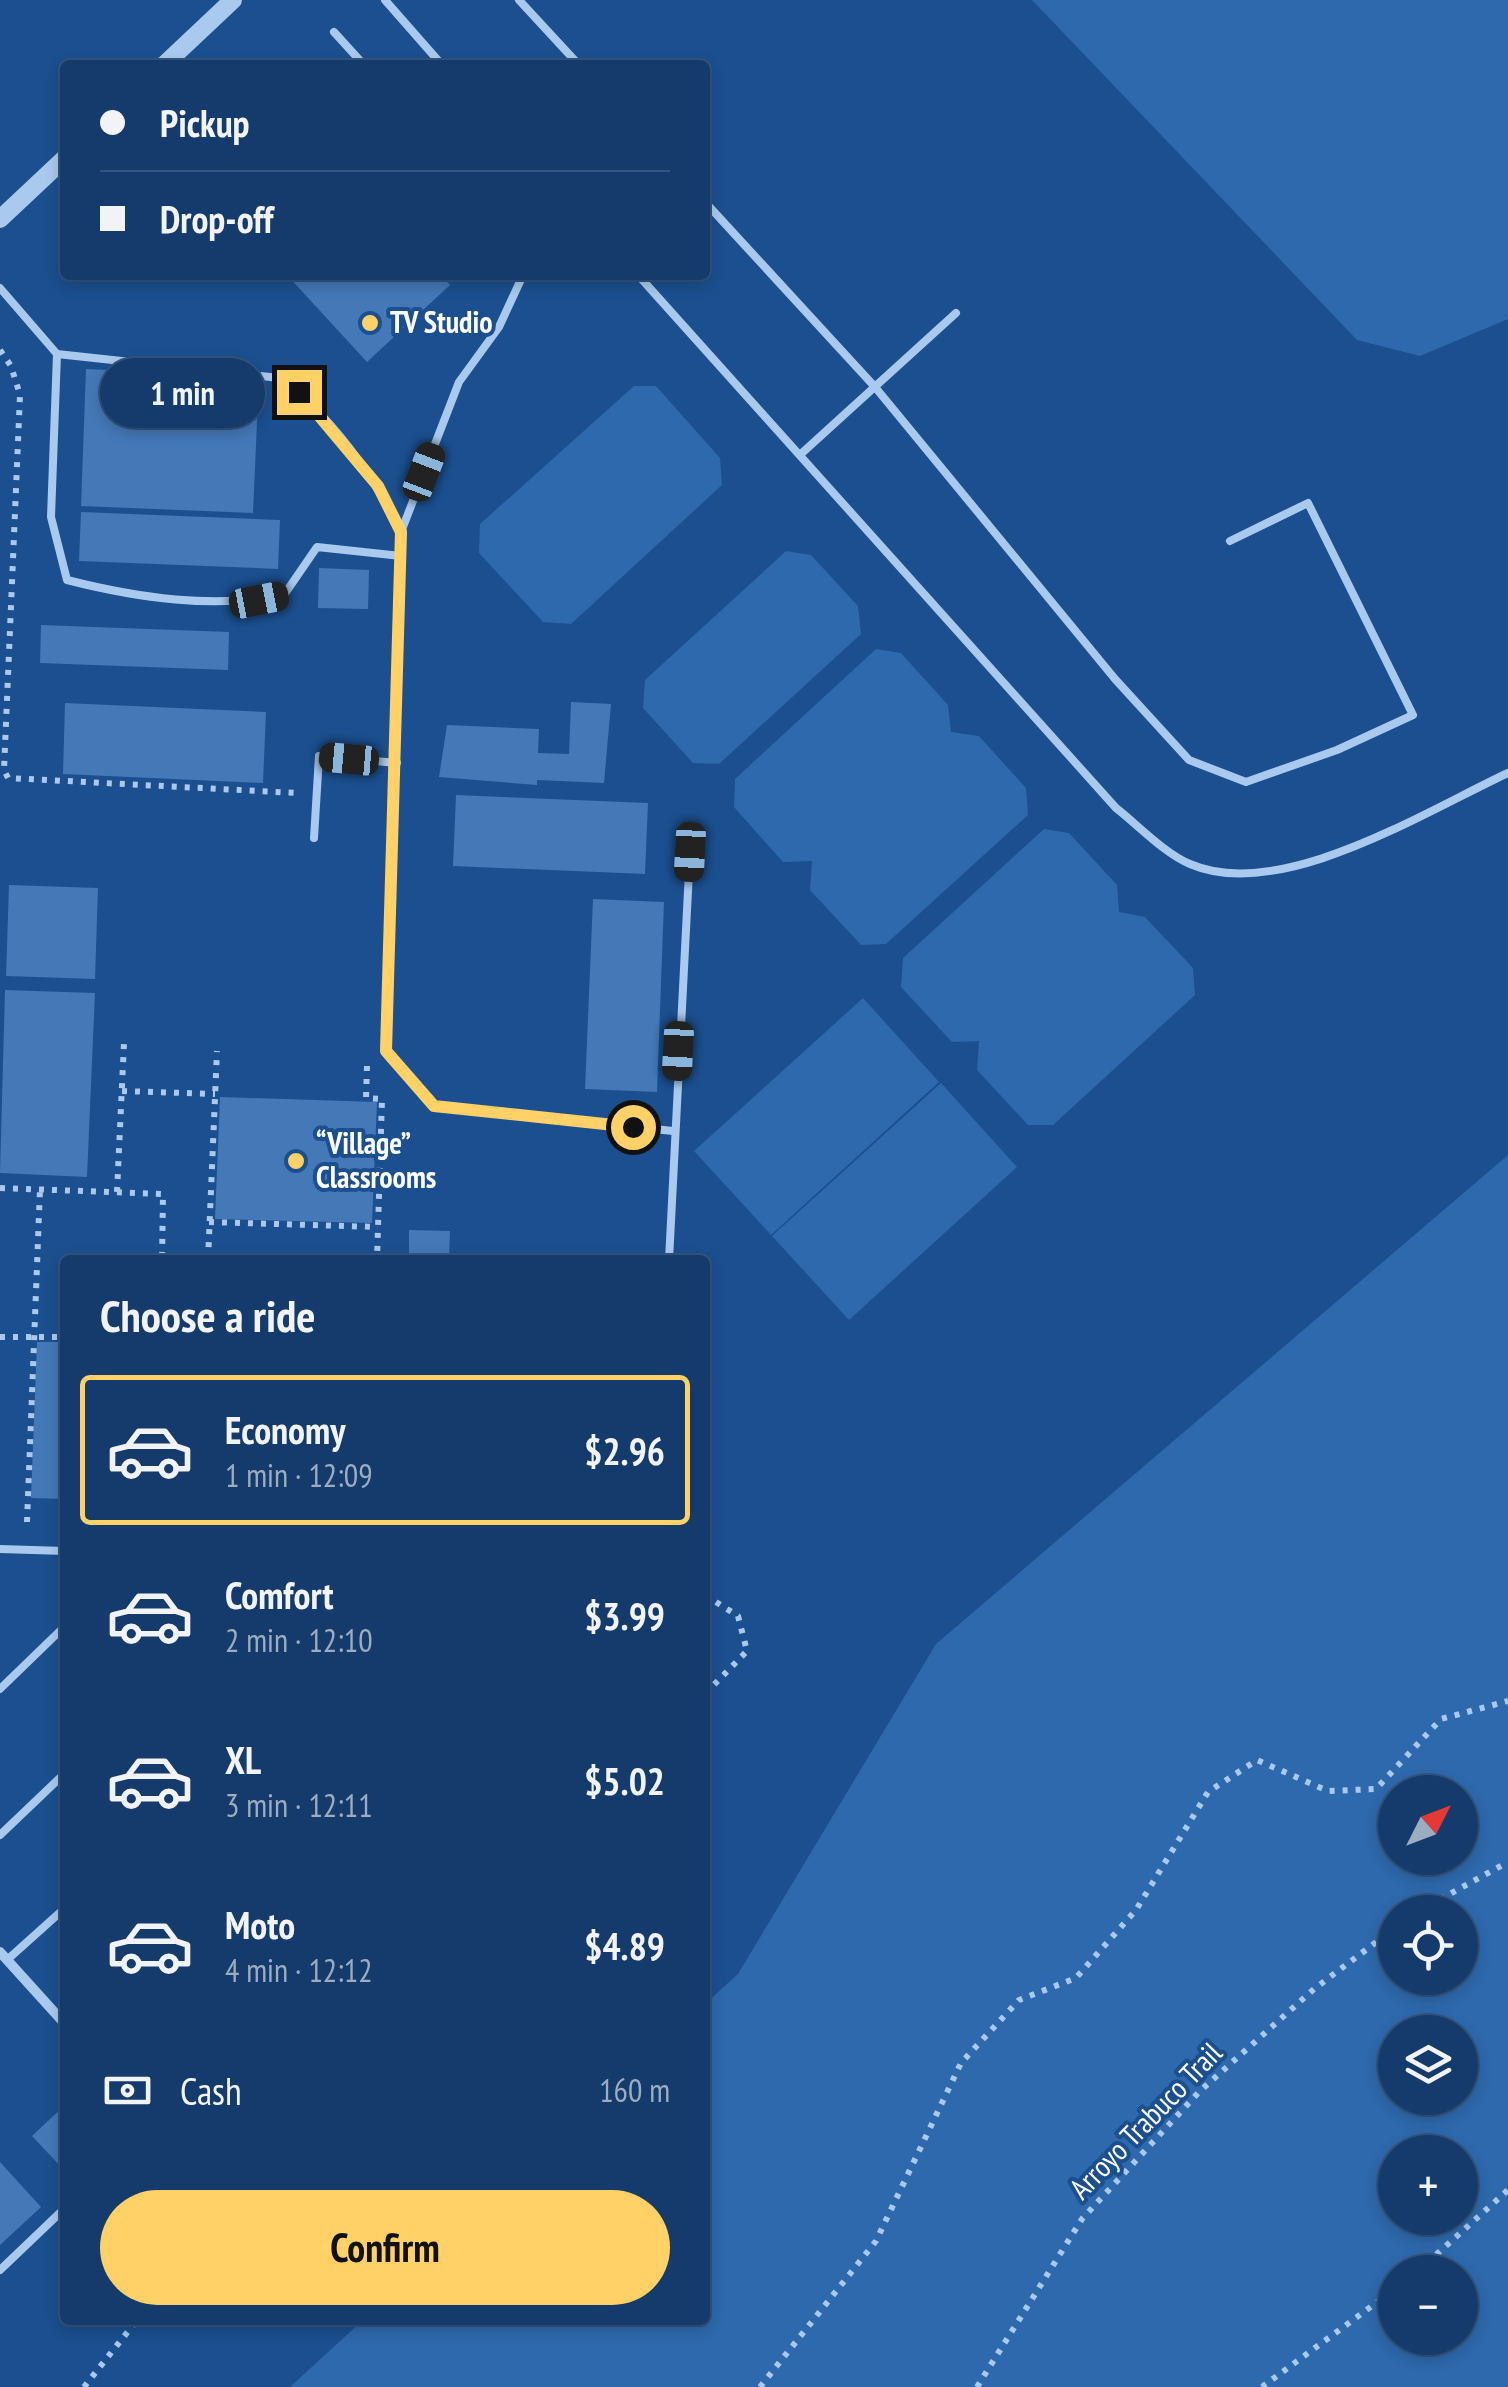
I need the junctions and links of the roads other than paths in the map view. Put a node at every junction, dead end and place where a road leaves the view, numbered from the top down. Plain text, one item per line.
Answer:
1 (234, 0) edge
2 (385, 0) edge
3 (519, 0) edge
4 (334, 32) dead end
5 (169, 60) edge
6 (359, 60) edge
7 (438, 60) edge
8 (573, 60) edge
9 (60, 163) edge
10 (710, 207) edge
11 (0, 219) edge
12 (522, 280) edge
13 (643, 280) edge
14 (0, 288) edge
15 (956, 314) dead end
16 (58, 354) junction
17 (875, 387) junction
18 (802, 453) junction
19 (401, 532) junction
20 (1230, 541) dead end
21 (400, 556) junction
22 (397, 763) junction
23 (1508, 773) edge
24 (314, 838) dead end
25 (690, 852) dead end
26 (673, 1131) junction
27 (669, 1255) edge
28 (0, 1549) edge
29 (60, 1551) edge
30 (60, 1631) edge
31 (0, 1688) edge
32 (60, 1778) edge
33 (0, 1835) edge
34 (60, 1912) edge
35 (4, 1956) edge
36 (60, 2018) edge
37 (60, 2213) edge
38 (0, 2270) edge

1 - 5 street
2 - 7 lane
3 - 8 lane
4 - 6 lane
9 - 11 street
10 - 17 lane
12 - 19 lane
13 - 18 lane
14 - 16 lane
15 - 17 lane
16 - 19 lane
16 - 21 lane
17 - 18 lane
17 - 20 lane
18 - 23 lane
19 - 21 lane
21 - 22 lane
22 - 24 lane
22 - 26 lane
25 - 26 lane
26 - 27 lane
28 - 29 lane
30 - 31 lane
32 - 33 lane
34 - 35 lane
35 - 36 street
37 - 38 lane

